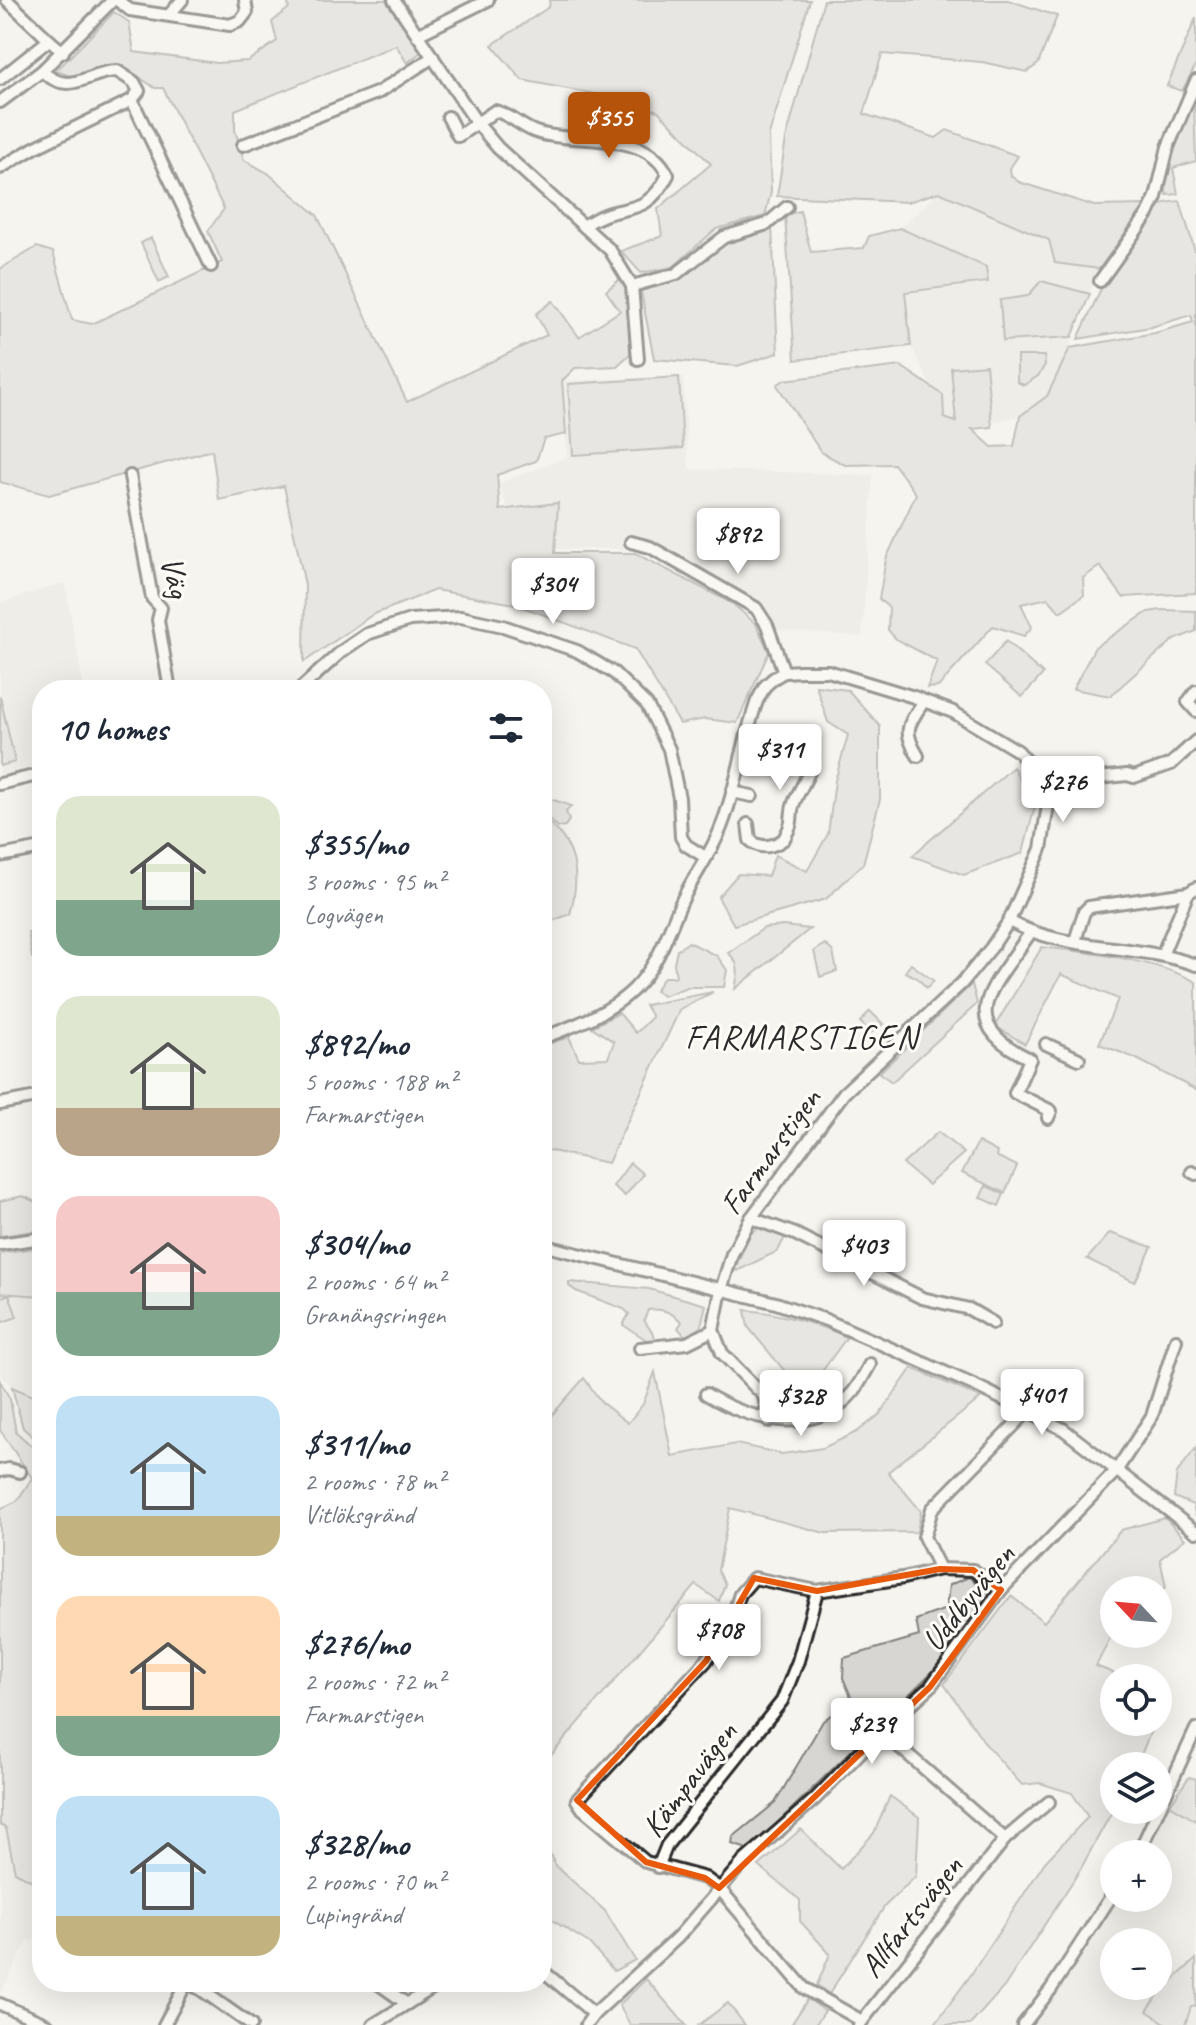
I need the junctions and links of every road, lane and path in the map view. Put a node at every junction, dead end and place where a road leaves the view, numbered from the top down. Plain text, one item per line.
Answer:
1 (7, 0) edge
2 (115, 0) edge
3 (182, 0) edge
4 (245, 0) edge
5 (394, 0) edge
6 (488, 0) edge
7 (169, 15) junction
8 (417, 35) junction
9 (49, 40) junction
10 (63, 52) junction
11 (433, 57) junction
12 (42, 71) junction
13 (0, 79) edge
14 (1196, 81) edge
15 (132, 100) junction
16 (0, 102) edge
17 (448, 117) dead end
18 (477, 123) junction
19 (243, 145) dead end
20 (0, 168) edge
21 (787, 207) dead end
22 (584, 226) junction
23 (211, 266) dead end
24 (1100, 281) dead end
25 (632, 286) junction
26 (638, 359) dead end
27 (130, 476) dead end
28 (631, 542) dead end
29 (784, 672) junction
30 (168, 680) edge
31 (310, 680) edge
32 (1196, 691) edge
33 (924, 701) junction
34 (1196, 711) edge
35 (1196, 741) edge
36 (774, 746) dead end
37 (918, 756) dead end
38 (32, 776) edge
39 (0, 784) edge
40 (1045, 788) junction
41 (732, 792) junction
42 (752, 796) dead end
43 (748, 824) dead end
44 (32, 850) edge
45 (0, 856) edge
46 (705, 857) junction
47 (1192, 891) edge
48 (1009, 921) junction
49 (1030, 933) junction
50 (1075, 941) junction
51 (1162, 955) junction
52 (1196, 965) edge
53 (552, 1034) edge
54 (1046, 1044) dead end
55 (1079, 1059) dead end
56 (32, 1098) edge
57 (0, 1104) edge
58 (1048, 1118) dead end
59 (751, 1218) junction
60 (32, 1239) edge
61 (0, 1244) edge
62 (552, 1248) edge
63 (721, 1290) junction
64 (993, 1323) dead end
65 (713, 1330) junction
66 (1176, 1340) dead end
67 (640, 1348) dead end
68 (870, 1364) dead end
69 (706, 1394) dead end
70 (1028, 1411) junction
71 (769, 1421) junction
72 (0, 1471) edge
73 (1116, 1471) junction
74 (20, 1472) dead end
75 (1196, 1532) edge
76 (940, 1569) junction
77 (1001, 1590) junction
78 (817, 1591) junction
79 (1196, 1729) edge
80 (881, 1731) junction
81 (1049, 1802) dead end
82 (1005, 1839) junction
83 (1144, 1840) edge
84 (658, 1867) junction
85 (719, 1888) junction
86 (1101, 1912) edge
87 (552, 1978) edge
88 (182, 1992) edge
89 (204, 1992) edge
90 (390, 1992) edge
91 (426, 1992) edge
92 (0, 2004) edge
93 (407, 2004) junction
94 (594, 2014) junction
95 (860, 2023) edge
96 (48, 2025) edge
97 (164, 2025) edge
98 (251, 2025) edge
99 (373, 2025) edge
100 (586, 2025) edge
101 (1023, 2025) edge

1 - 9 street
2 - 7 street
2 - 10 street
3 - 7 street
4 - 7 street
5 - 8 street
6 - 8 street
8 - 11 street
9 - 10 street
9 - 13 street
10 - 12 street
11 - 18 street
11 - 19 street
12 - 15 street
12 - 16 street
14 - 24 street
15 - 20 street
15 - 23 street
17 - 18 street
18 - 22 street
18 - 22 street
21 - 25 street
22 - 25 street
25 - 26 street
27 - 30 street, Väg
28 - 29 street
29 - 33 street
29 - 41 street
31 - 46 street
32 - 34 street
33 - 37 street
33 - 40 street
35 - 40 street
36 - 43 street
38 - 39 street
40 - 48 street, Farmarstigen
41 - 42 street
41 - 46 street
44 - 45 street
46 - 53 street
47 - 50 street
47 - 51 street
48 - 49 street
48 - 59 street, Farmarstigen
49 - 50 street
49 - 58 street
50 - 51 street
51 - 52 street
54 - 55 street
56 - 57 street
59 - 63 street, Farmarstigen
59 - 64 street
60 - 61 street
62 - 63 street
63 - 65 street, Farmarstigen
63 - 70 street
65 - 67 street
65 - 71 street
66 - 73 street, Uddbyvägen
68 - 71 street
69 - 71 street
70 - 73 street
70 - 76 street
72 - 74 street
73 - 75 street
73 - 77 street, Uddbyvägen
76 - 77 street
76 - 78 street
77 - 80 street, Uddbyvägen
78 - 84 street, Kämpavägen
78 - 84 street
79 - 83 street
80 - 82 street, Allfartsvägen
80 - 85 street, Uddbyvägen
81 - 82 street, Allfartsvägen
82 - 95 street, Allfartsvägen
84 - 85 street
85 - 94 street, Uddbyvägen
85 - 95 street
86 - 101 street
87 - 94 street
88 - 97 street
89 - 98 street
90 - 93 street
91 - 93 street
92 - 96 street
93 - 99 street
94 - 100 street, Uddbyvägen

